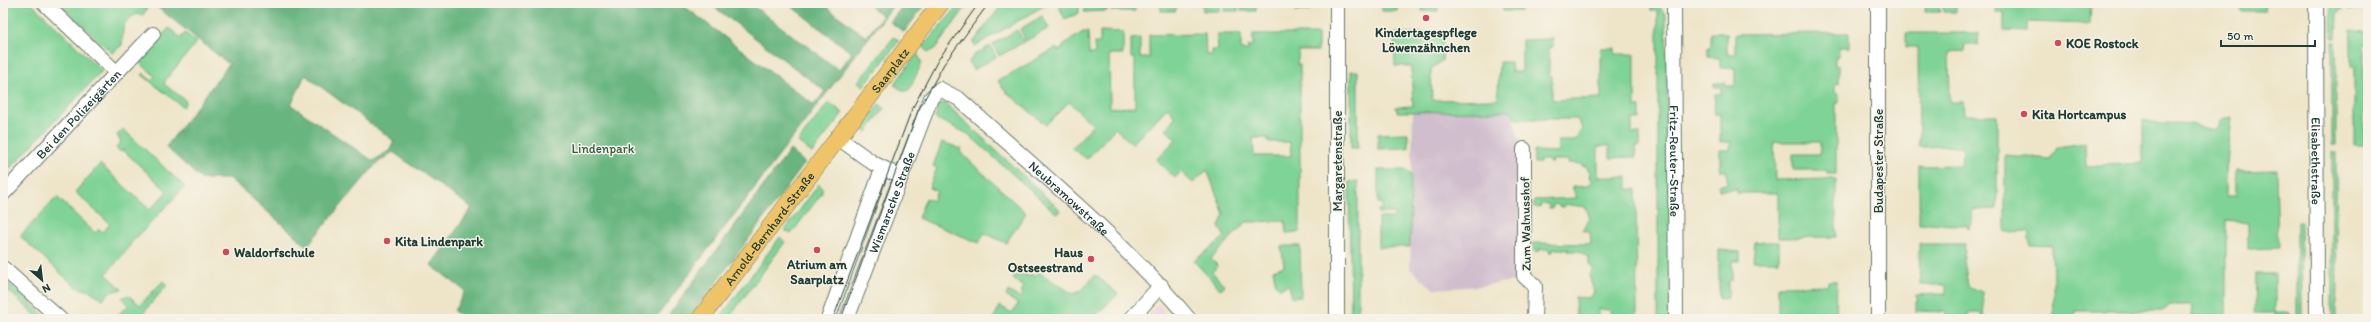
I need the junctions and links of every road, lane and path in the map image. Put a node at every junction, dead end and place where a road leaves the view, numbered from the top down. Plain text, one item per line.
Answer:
1 (44, 3) edge
2 (941, 3) edge
3 (1337, 3) edge
4 (1674, 3) edge
5 (1878, 3) edge
6 (2316, 3) edge
7 (153, 34) dead end
8 (116, 72) junction
9 (940, 89) joint
10 (837, 137) junction
11 (1524, 149) dead end
12 (882, 169) junction
13 (901, 175) junction
14 (3, 194) edge
15 (3, 268) edge
16 (1160, 285) junction
17 (60, 319) edge
18 (700, 319) edge
19 (828, 319) edge
20 (847, 319) edge
21 (1131, 319) edge
22 (1189, 319) edge
23 (1337, 319) edge
24 (1534, 319) edge
25 (1676, 319) edge
26 (1878, 319) edge
27 (2317, 319) edge

1 - 8 street
2 - 10 main road, Saarplatz
3 - 23 street, Margaretenstraße
4 - 25 street, Fritz-Reuter-Straße
5 - 26 street, Budapester Straße
6 - 27 street, Elisabethstraße
7 - 8 street, Bei den Polizeigärten
8 - 14 street, Bei den Polizeigärten
9 - 13 street, Wismarsche Straße
9 - 16 street, Neubramowstraße
10 - 12 street, Wismarsche Straße
10 - 18 main road, Arnold-Bernhard-Straße
11 - 24 street, Zum Walnusshof
12 - 13 street
12 - 19 street, Wismarsche Straße
13 - 20 street, Wismarsche Straße
15 - 17 street
16 - 21 street
16 - 22 street, Neubramowstraße

